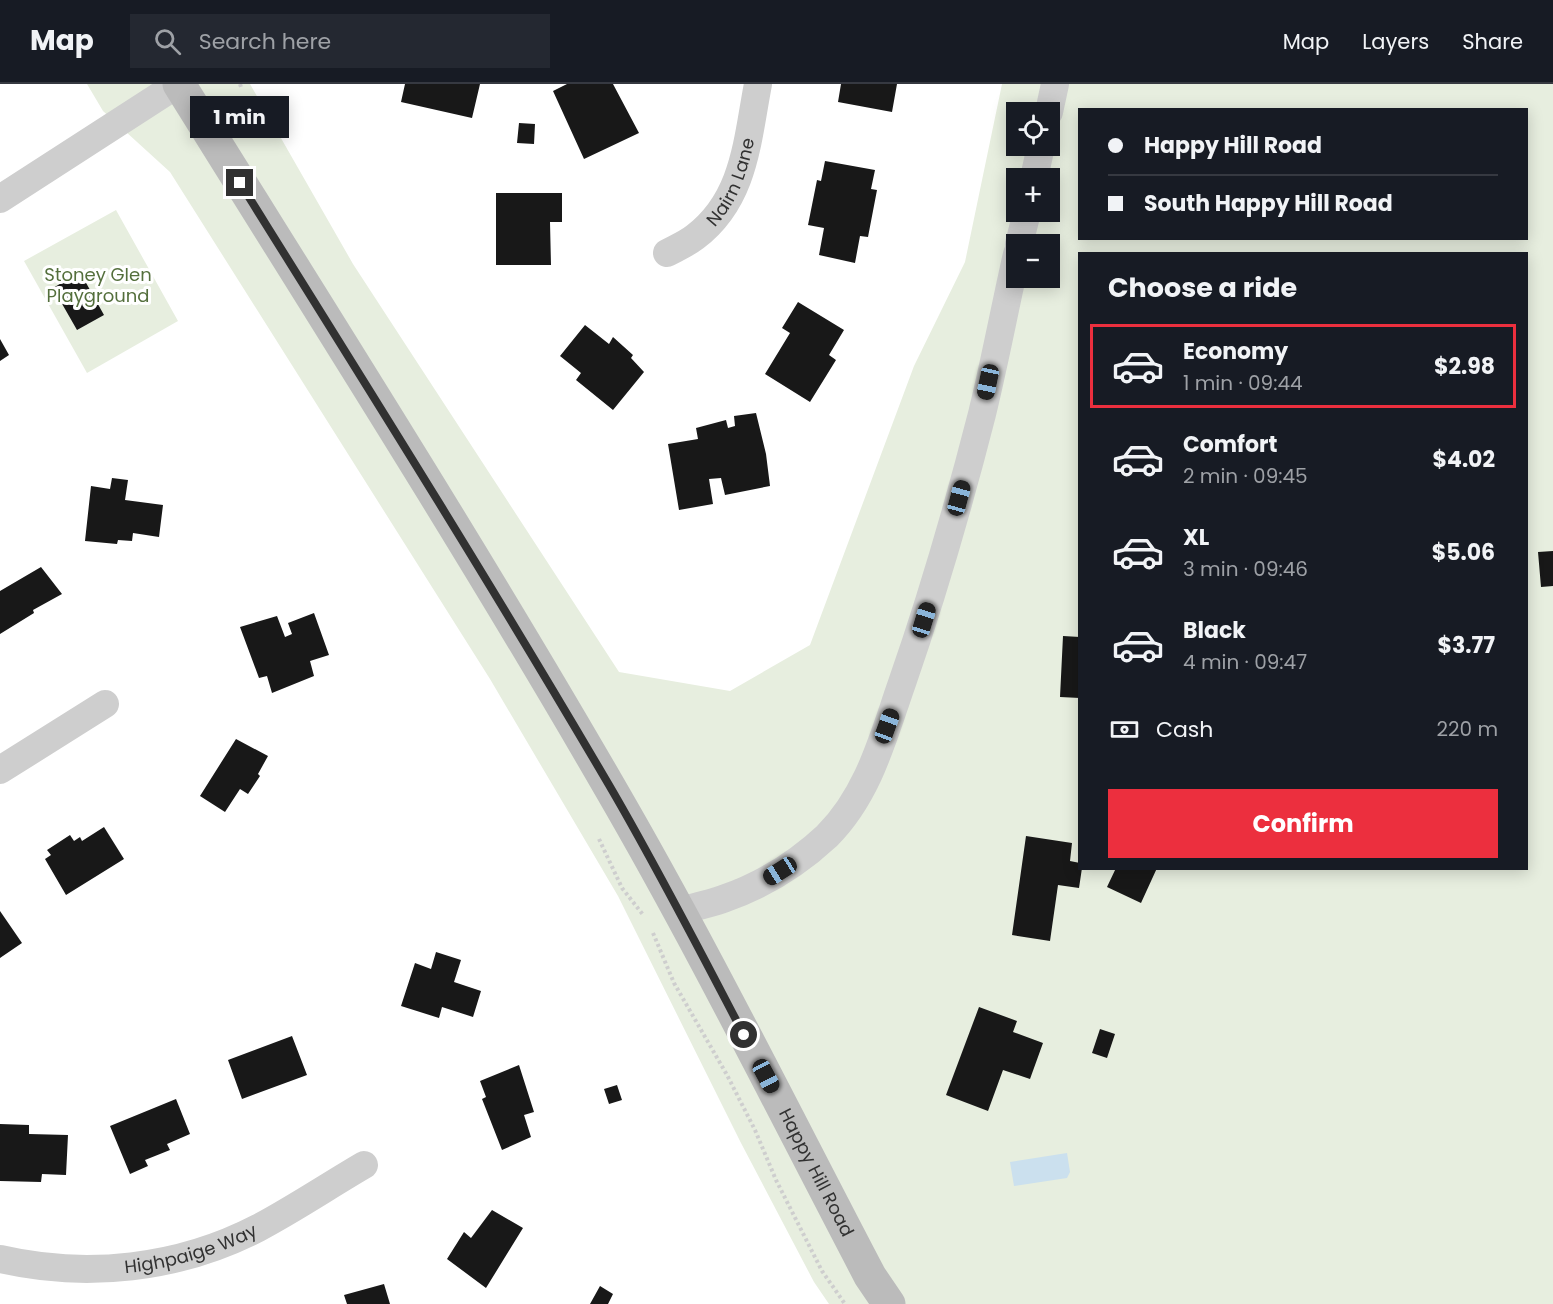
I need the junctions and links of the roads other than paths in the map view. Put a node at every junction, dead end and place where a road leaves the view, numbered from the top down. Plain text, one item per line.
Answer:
1 (178, 84) edge
2 (758, 84) edge
3 (1055, 84) edge
4 (1051, 102) edge
5 (0, 199) edge
6 (667, 253) dead end
7 (1010, 288) edge
8 (105, 704) dead end
9 (0, 770) edge
10 (680, 911) junction
11 (364, 1165) dead end
12 (0, 1259) edge
13 (888, 1304) edge

1 - 5 street
1 - 10 street, Happy Hill Road
2 - 6 street, Nairn Lane
3 - 4 street
7 - 10 street
8 - 9 street
10 - 13 street, Happy Hill Road
11 - 12 street, Highpaige Way

